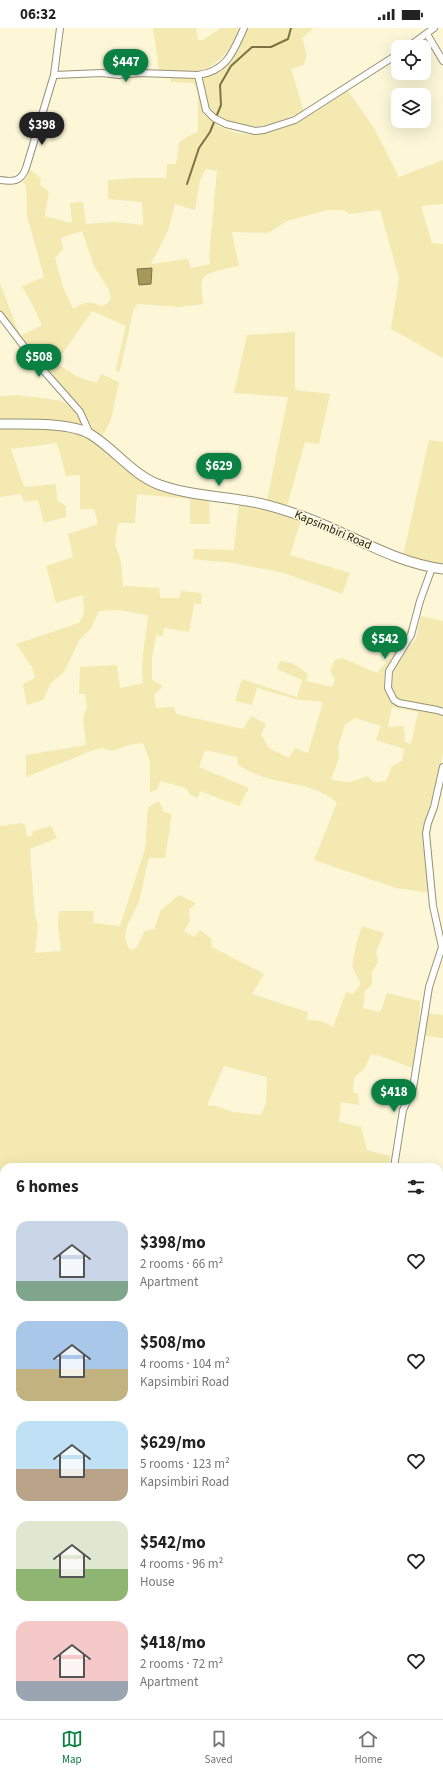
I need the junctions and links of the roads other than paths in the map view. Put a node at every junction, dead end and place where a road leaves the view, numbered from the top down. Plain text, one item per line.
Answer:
1 (60, 28) edge
2 (244, 28) edge
3 (434, 28) edge
4 (427, 34) junction
5 (418, 40) edge
6 (391, 58) edge
7 (443, 61) edge
8 (54, 75) junction
9 (198, 75) junction
10 (0, 180) edge
11 (0, 315) edge
12 (0, 424) edge
13 (90, 434) junction
14 (432, 568) junction
15 (443, 569) edge
16 (443, 712) edge
17 (443, 767) edge
18 (395, 1163) edge

1 - 8 street
2 - 9 street
3 - 4 street
4 - 5 street
4 - 7 street
6 - 9 street
8 - 9 street
8 - 10 street
11 - 13 street
12 - 13 street, Kapsimbiri Road
13 - 14 street, Kapsimbiri Road
14 - 15 street, Kapsimbiri Road
14 - 16 street
17 - 18 street

